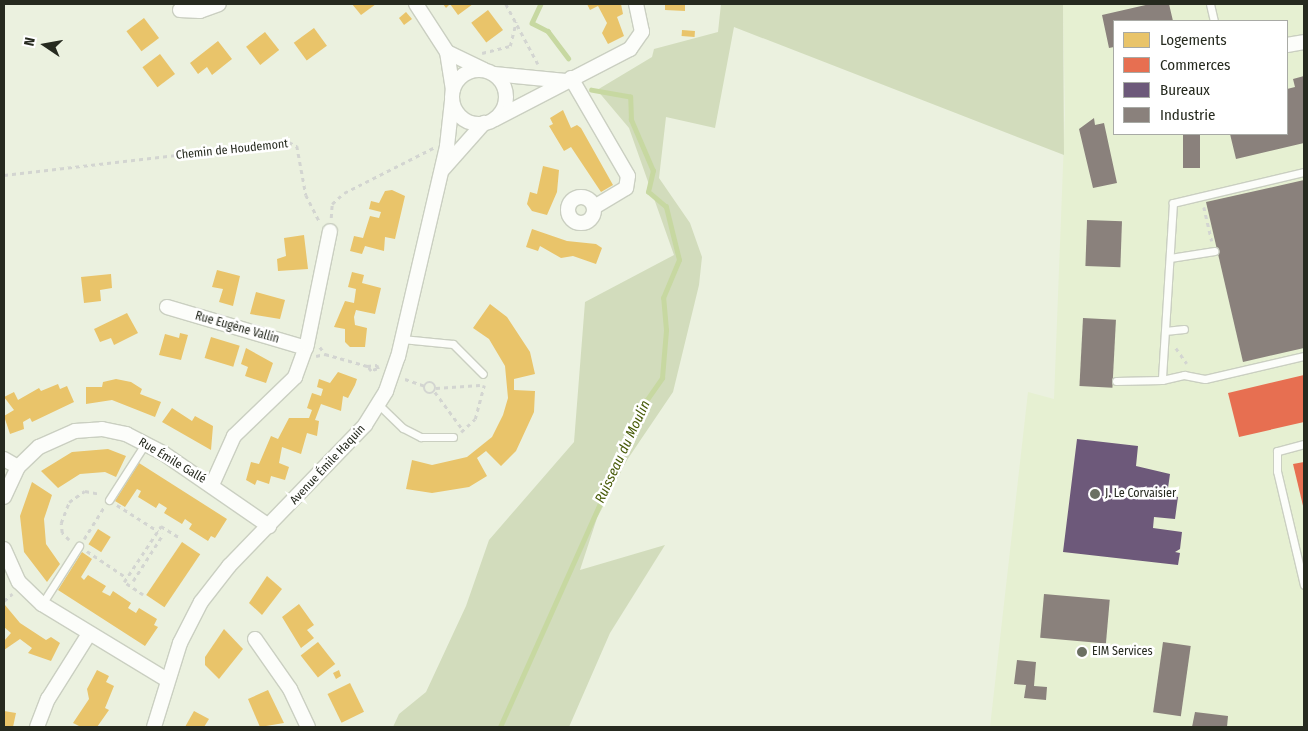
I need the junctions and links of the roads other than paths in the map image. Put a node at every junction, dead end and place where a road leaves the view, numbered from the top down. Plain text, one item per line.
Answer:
1 (219, 4) edge
2 (416, 4) edge
3 (636, 4) edge
4 (1210, 4) edge
5 (180, 10) dead end
6 (1214, 20) edge
7 (1304, 42) edge
8 (1288, 45) edge
9 (447, 52) junction
10 (489, 72) junction
11 (568, 80) junction
12 (452, 96) junction
13 (489, 121) junction
14 (441, 172) junction
15 (1304, 172) edge
16 (594, 207) dead end
17 (330, 232) road end
18 (1214, 251) road end
19 (1170, 258) junction
20 (168, 307) dead end
21 (1184, 329) dead end
22 (1169, 332) junction
23 (402, 339) junction
24 (307, 346) junction
25 (1304, 356) edge
26 (483, 374) road end
27 (1162, 380) junction
28 (1116, 381) dead end
29 (379, 405) junction
30 (453, 437) road end
31 (145, 444) junction
32 (1304, 444) edge
33 (4, 459) edge
34 (18, 467) junction
35 (212, 485) junction
36 (4, 497) edge
37 (109, 500) road end
38 (270, 526) junction
39 (79, 546) road end
40 (4, 549) edge
41 (1304, 585) edge
42 (42, 604) junction
43 (89, 634) junction
44 (255, 639) dead end
45 (167, 680) junction
46 (37, 727) edge
47 (154, 727) edge
48 (308, 727) edge

1 - 5 street
2 - 9 street
3 - 11 street
4 - 6 lane
7 - 8 street
9 - 10 street
9 - 12 street, Avenue Émile Haquin
10 - 11 street
10 - 12 street
10 - 13 street
11 - 13 street
11 - 16 street
12 - 13 street
12 - 14 street, Avenue Émile Haquin
13 - 14 street, Avenue Émile Haquin
14 - 23 street, Avenue Émile Haquin
15 - 19 lane
17 - 24 street
18 - 19 lane
19 - 22 lane
20 - 24 street, Rue Eugène Vallin
21 - 22 lane
22 - 27 lane
23 - 26 lane
23 - 29 street, Avenue Émile Haquin
24 - 35 street
25 - 27 lane
27 - 28 lane
29 - 30 lane
29 - 38 street, Avenue Émile Haquin
31 - 34 street, Rue Émile Gallé
31 - 35 street, Rue Émile Gallé
31 - 37 lane
32 - 41 lane
33 - 34 street
34 - 36 street, Rue Émile Gallé
35 - 38 street, Rue Émile Gallé
38 - 45 street, Avenue Émile Haquin
39 - 42 lane
40 - 42 street
42 - 43 street
43 - 45 street
43 - 46 street
44 - 48 street
45 - 47 street, Avenue Émile Haquin

